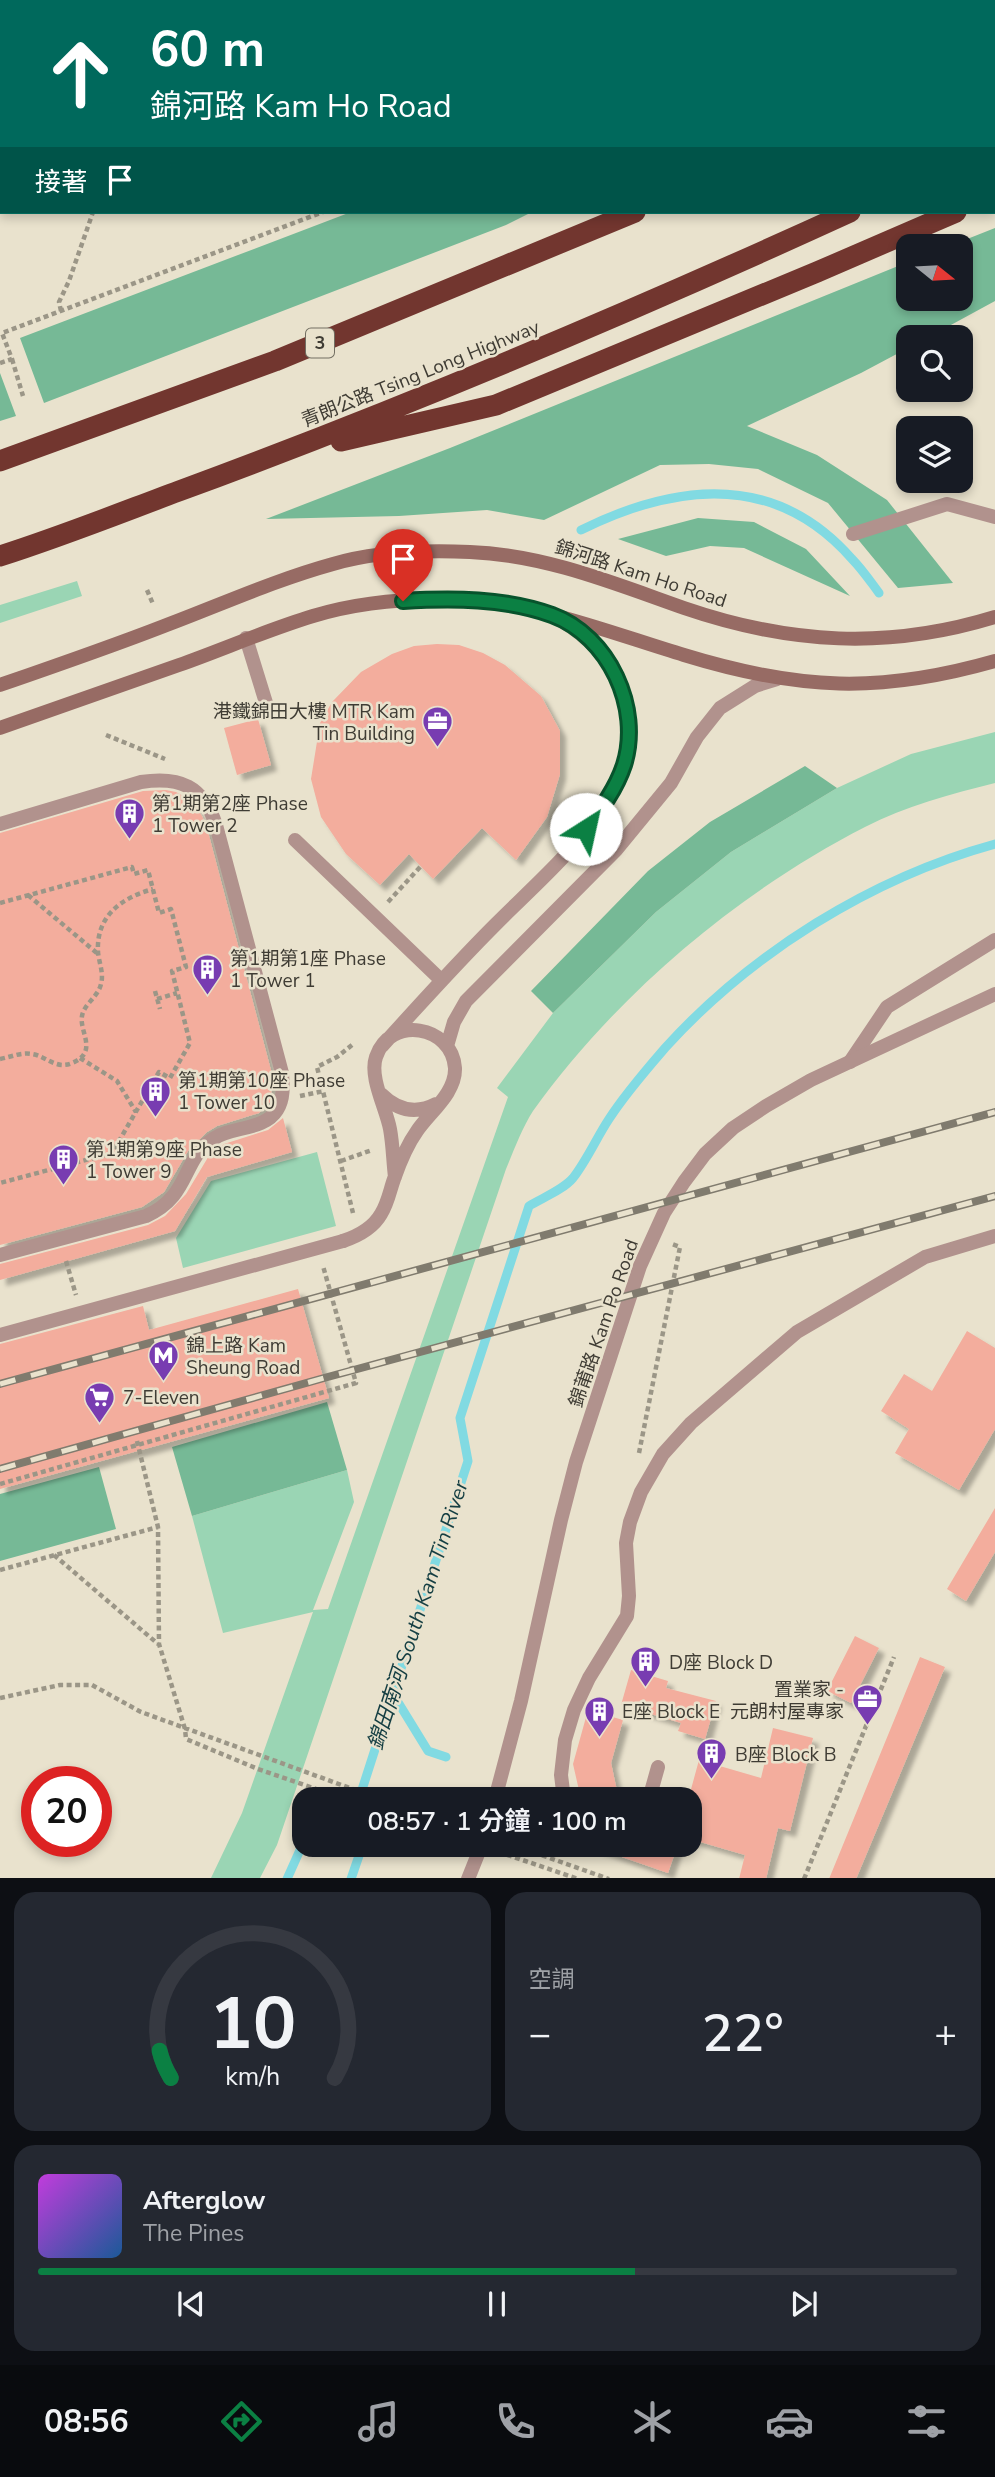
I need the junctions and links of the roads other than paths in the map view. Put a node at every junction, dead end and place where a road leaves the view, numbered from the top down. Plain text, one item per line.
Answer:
1 (630, 214) edge
2 (846, 214) edge
3 (952, 214) edge
4 (267, 459) junction
5 (0, 461) edge
6 (995, 517) edge
7 (853, 534) dead end
8 (0, 556) edge
9 (553, 615) junction
10 (995, 617) edge
11 (246, 638) junction
12 (995, 662) edge
13 (777, 679) junction
14 (0, 685) edge
15 (267, 706) dead end
16 (0, 728) edge
17 (0, 824) edge
18 (295, 840) dead end
19 (995, 940) edge
20 (441, 980) junction
21 (995, 994) edge
22 (382, 1046) junction
23 (447, 1046) junction
24 (850, 1062) junction
25 (381, 1094) junction
26 (438, 1103) junction
27 (395, 1177) junction
28 (995, 1236) edge
29 (0, 1255) edge
30 (0, 1335) edge
31 (658, 1767) dead end
32 (498, 1787) edge
33 (562, 1787) edge
34 (652, 1787) edge
35 (477, 1857) edge
36 (468, 1878) edge

1 - 5 highway, 3
2 - 4 highway, 青朗公路 Tsing Long Highway
3 - 4 highway
4 - 8 highway, 青朗公路 Tsing Long Highway
6 - 7 street
9 - 11 main road
9 - 13 main road
9 - 20 street
10 - 14 main road, 錦河路 Kam Ho Road
11 - 15 street
11 - 16 main road
12 - 13 main road
13 - 23 street
17 - 29 street
18 - 20 street
19 - 24 street
20 - 22 street
21 - 24 street, 錦莆路 Kam Po Road
22 - 23 street
22 - 25 street
23 - 26 street
24 - 32 street, 錦莆路 Kam Po Road
25 - 26 street
25 - 27 street
26 - 27 street
27 - 30 street
28 - 33 street
31 - 34 street
35 - 36 street

